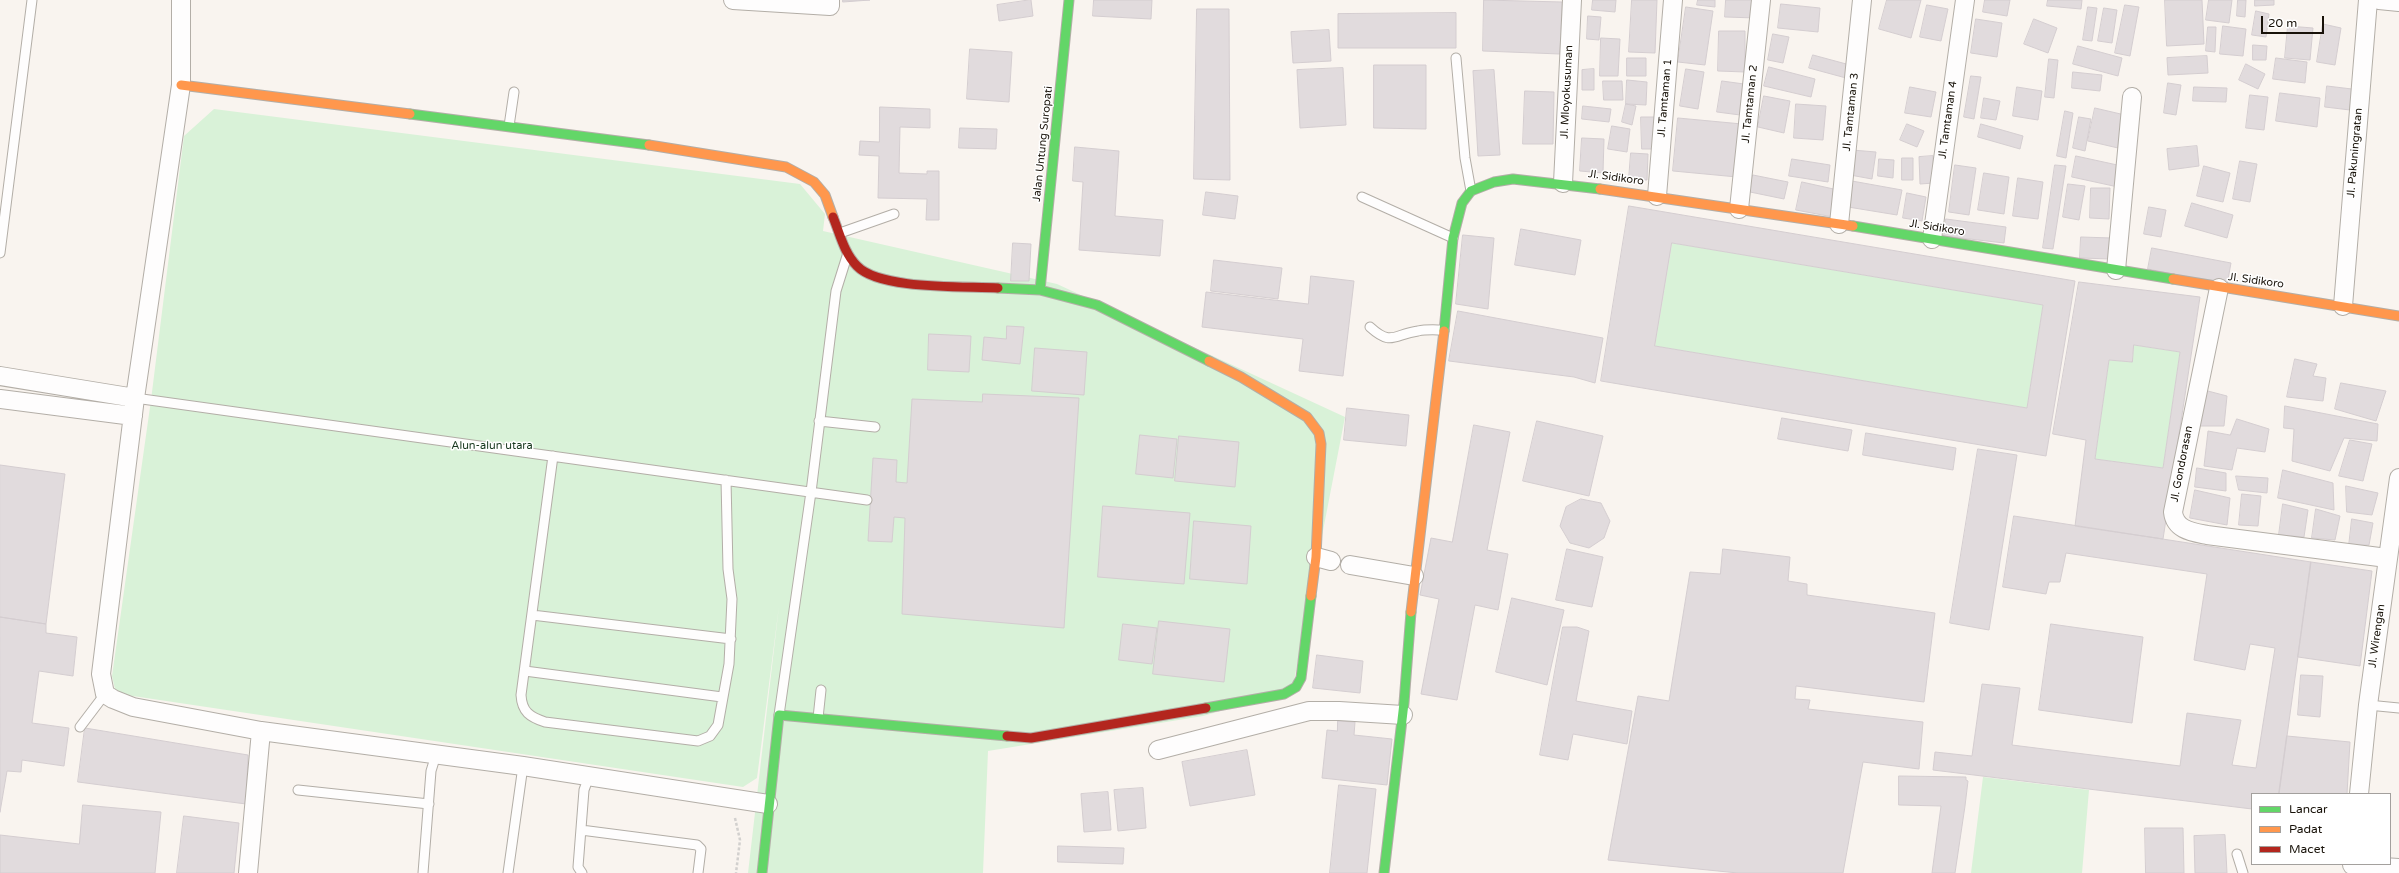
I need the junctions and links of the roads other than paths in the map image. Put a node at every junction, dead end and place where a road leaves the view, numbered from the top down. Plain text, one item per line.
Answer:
1 (32, 0) edge
2 (181, 0) edge
3 (733, 0) edge
4 (830, 0) edge
5 (1069, 0) edge
6 (1572, 0) edge
7 (1673, 0) edge
8 (1761, 0) edge
9 (1862, 0) edge
10 (1965, 0) edge
11 (2368, 0) edge
12 (2379, 0) edge
13 (2399, 2) edge
14 (1456, 58) dead end
15 (181, 84) junction
16 (514, 92) dead end
17 (2132, 97) dead end
18 (509, 126) junction
19 (1563, 184) junction
20 (1471, 191) junction
21 (1657, 196) junction
22 (1362, 197) dead end
23 (1740, 209) junction
24 (894, 214) dead end
25 (1839, 224) junction
26 (840, 233) junction
27 (1453, 238) junction
28 (1932, 239) junction
29 (0, 253) edge
30 (848, 255) junction
31 (2116, 270) junction
32 (2219, 288) junction
33 (1040, 290) junction
34 (2343, 306) junction
35 (2399, 316) edge
36 (1370, 327) dead end
37 (1444, 330) junction
38 (0, 376) edge
39 (135, 398) junction
40 (0, 399) edge
41 (133, 416) junction
42 (819, 421) junction
43 (875, 427) dead end
44 (553, 456) junction
45 (726, 480) junction
46 (2398, 485) edge
47 (811, 492) junction
48 (866, 500) dead end
49 (2388, 558) junction
50 (1350, 565) dead end
51 (1414, 576) junction
52 (532, 615) junction
53 (731, 639) junction
54 (525, 671) junction
55 (821, 690) dead end
56 (105, 694) junction
57 (722, 697) junction
58 (2368, 705) junction
59 (2399, 708) edge
60 (779, 715) junction
61 (1403, 715) junction
62 (818, 718) junction
63 (80, 727) dead end
64 (261, 732) junction
65 (1158, 750) dead end
66 (433, 755) junction
67 (523, 766) junction
68 (586, 775) junction
69 (298, 790) dead end
70 (2359, 793) edge
71 (429, 804) junction
72 (768, 804) junction
73 (580, 830) junction
74 (2237, 854) dead end
75 (2352, 867) edge
76 (2399, 868) edge
77 (248, 873) edge
78 (423, 873) edge
79 (508, 873) edge
80 (582, 873) edge
81 (698, 873) edge
82 (762, 873) edge
83 (1384, 873) edge
84 (2243, 873) edge

1 - 29 lane
2 - 15 street
3 - 4 street
5 - 33 street, Jalan Untung Suropati
6 - 19 street, Jl. Mloyokusuman
7 - 21 street, Jl. Tamtaman 1
8 - 23 street, Jl. Tamtaman 2
9 - 25 street, Jl. Tamtaman 3
10 - 28 street, Jl. Tamtaman 4
11 - 34 street, Jl. Pakuningratan
12 - 13 street
14 - 20 lane
15 - 18 street
15 - 39 street
16 - 18 lane
17 - 31 street
18 - 26 street
19 - 20 street, Jl. Sidikoro
19 - 21 street, Jl. Sidikoro
20 - 27 street
21 - 23 street, Jl. Sidikoro
22 - 27 lane
23 - 25 street, Jl. Sidikoro
24 - 26 lane
25 - 28 street, Jl. Sidikoro
26 - 30 street
27 - 37 street
28 - 31 street, Jl. Sidikoro
30 - 33 street
30 - 42 lane
31 - 32 street, Jl. Sidikoro
32 - 34 street, Jl. Sidikoro
32 - 49 street, Jl. Gondorasan
33 - 62 street
34 - 35 street, Jl. Sidikoro
36 - 37 lane
37 - 51 street
38 - 39 street
39 - 41 street
39 - 44 lane
40 - 41 street
41 - 56 street
42 - 43 lane
42 - 47 lane
44 - 45 lane
44 - 52 lane
45 - 47 lane
45 - 53 lane
46 - 49 street, Jl. Wirengan
47 - 48 lane
47 - 60 lane
49 - 58 street, Jl. Wirengan
50 - 51 street
51 - 61 street
52 - 53 lane
52 - 54 lane
53 - 57 lane
54 - 57 lane
54 - 57 lane
55 - 62 lane
56 - 63 lane
56 - 64 street
58 - 59 lane
58 - 70 street, Jl. Wirengan
60 - 62 street
60 - 72 street
61 - 65 street
61 - 83 street
64 - 66 street
64 - 77 street
66 - 67 street
66 - 71 lane
67 - 68 street
67 - 79 lane
68 - 72 street
68 - 73 lane
69 - 71 lane
71 - 78 lane
72 - 82 street
73 - 80 lane
73 - 81 lane
74 - 84 lane
75 - 76 street

